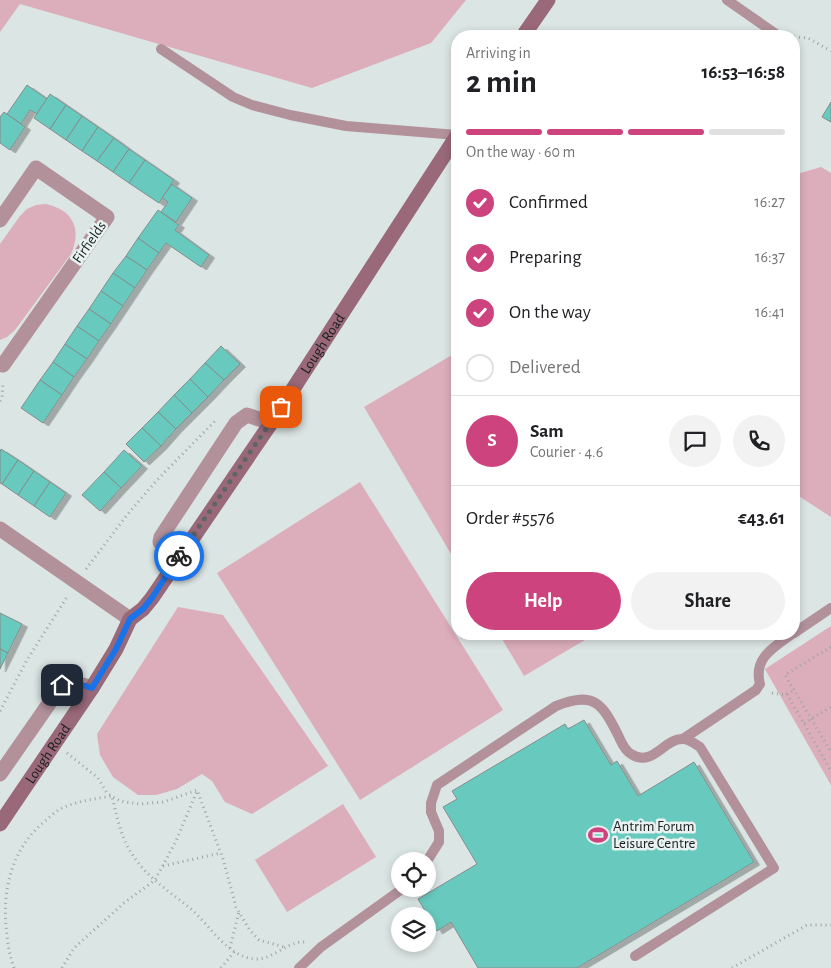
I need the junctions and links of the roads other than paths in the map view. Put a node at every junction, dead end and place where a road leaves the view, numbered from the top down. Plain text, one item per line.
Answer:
1 (548, 0) edge
2 (727, 0) edge
3 (528, 30) edge
4 (770, 30) edge
5 (161, 49) dead end
6 (451, 135) edge
7 (451, 144) edge
8 (0, 220) edge
9 (3, 365) dead end
10 (271, 423) junction
11 (0, 529) edge
12 (177, 560) junction
13 (831, 608) edge
14 (130, 619) junction
15 (800, 628) edge
16 (784, 640) edge
17 (92, 688) junction
18 (683, 739) junction
19 (0, 774) edge
20 (1, 820) edge
21 (433, 852) edge
22 (391, 897) edge
23 (635, 956) dead end
24 (299, 968) edge

1 - 3 street
2 - 4 lane
5 - 6 lane
7 - 10 street, Lough Road
8 - 9 street, Firfields
10 - 12 street, Lough Road
10 - 12 street
11 - 14 street
12 - 14 street, Lough Road
13 - 15 lane
14 - 17 street, Lough Road
16 - 18 lane
17 - 19 street
17 - 20 street, Lough Road
18 - 21 lane
18 - 23 lane
22 - 24 lane

